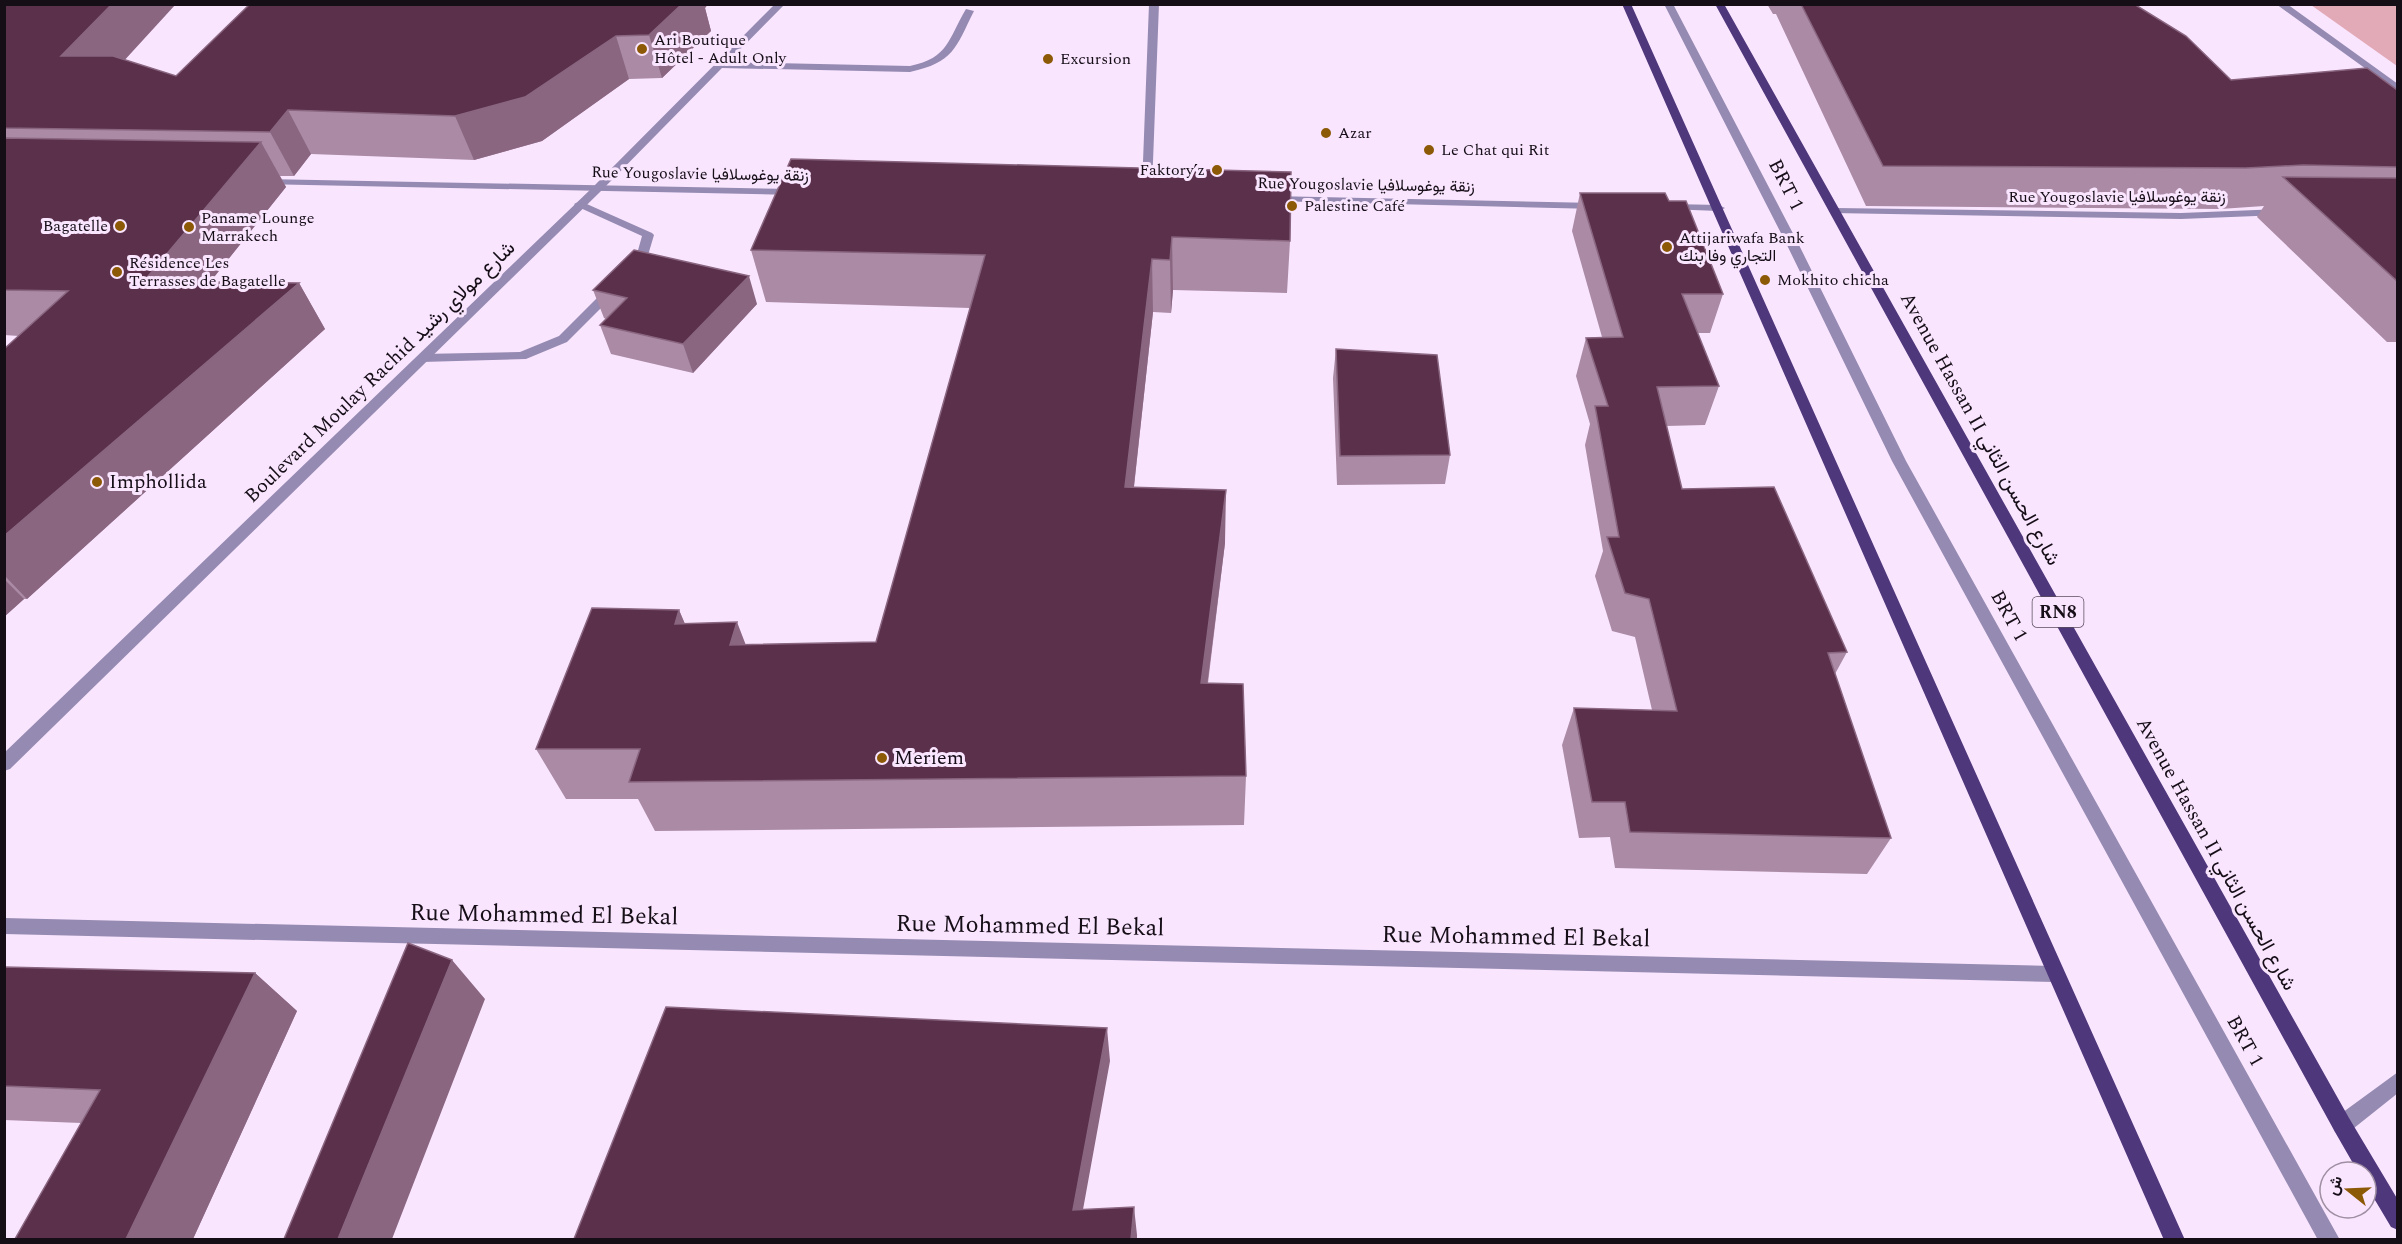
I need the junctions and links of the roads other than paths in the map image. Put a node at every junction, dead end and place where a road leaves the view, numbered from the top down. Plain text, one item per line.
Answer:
1 (781, 4) edge
2 (1154, 4) edge
3 (1626, 4) edge
4 (1668, 4) edge
5 (1719, 4) edge
6 (2280, 4) edge
7 (969, 11) dead end
8 (721, 65) junction
9 (2397, 89) edge
10 (253, 182) dead end
11 (596, 190) junction
12 (811, 192) edge
13 (1146, 197) edge
14 (1263, 199) edge
15 (580, 204) junction
16 (1613, 206) edge
17 (1660, 207) edge
18 (1719, 208) junction
19 (1836, 211) junction
20 (2299, 212) edge
21 (422, 358) junction
22 (4, 764) edge
23 (4, 926) edge
24 (2055, 974) junction
25 (2397, 1082) edge
26 (2342, 1125) junction
27 (2397, 1220) edge
28 (2175, 1239) edge
29 (2330, 1239) edge

1 - 8 street, Boulevard Moulay Rachid شارع مولاي رشيد
2 - 13 street
3 - 18 main road
4 - 29 street, BRT 1
5 - 19 main road, Avenue Hassan II شارع الحسن الثاني / RN8
6 - 9 street
7 - 8 street
8 - 11 street, Boulevard Moulay Rachid شارع مولاي رشيد
10 - 11 street, Rue Yougoslavie زنقة يوغوسلافيا
11 - 12 street, Rue Yougoslavie زنقة يوغوسلافيا
11 - 15 street, Boulevard Moulay Rachid شارع مولاي رشيد
14 - 16 street, Rue Yougoslavie زنقة يوغوسلافيا
15 - 21 street, Boulevard Moulay Rachid شارع مولاي رشيد
15 - 21 street
17 - 18 street
18 - 24 main road
19 - 20 street, Rue Yougoslavie زنقة يوغوسلافيا
19 - 26 main road, Avenue Hassan II شارع الحسن الثاني / RN8
21 - 22 street, Boulevard Moulay Rachid شارع مولاي رشيد
23 - 24 street, Rue Mohammed El Bekal
24 - 28 main road
25 - 26 street
26 - 27 main road, Avenue Hassan II شارع الحسن الثاني / RN8

